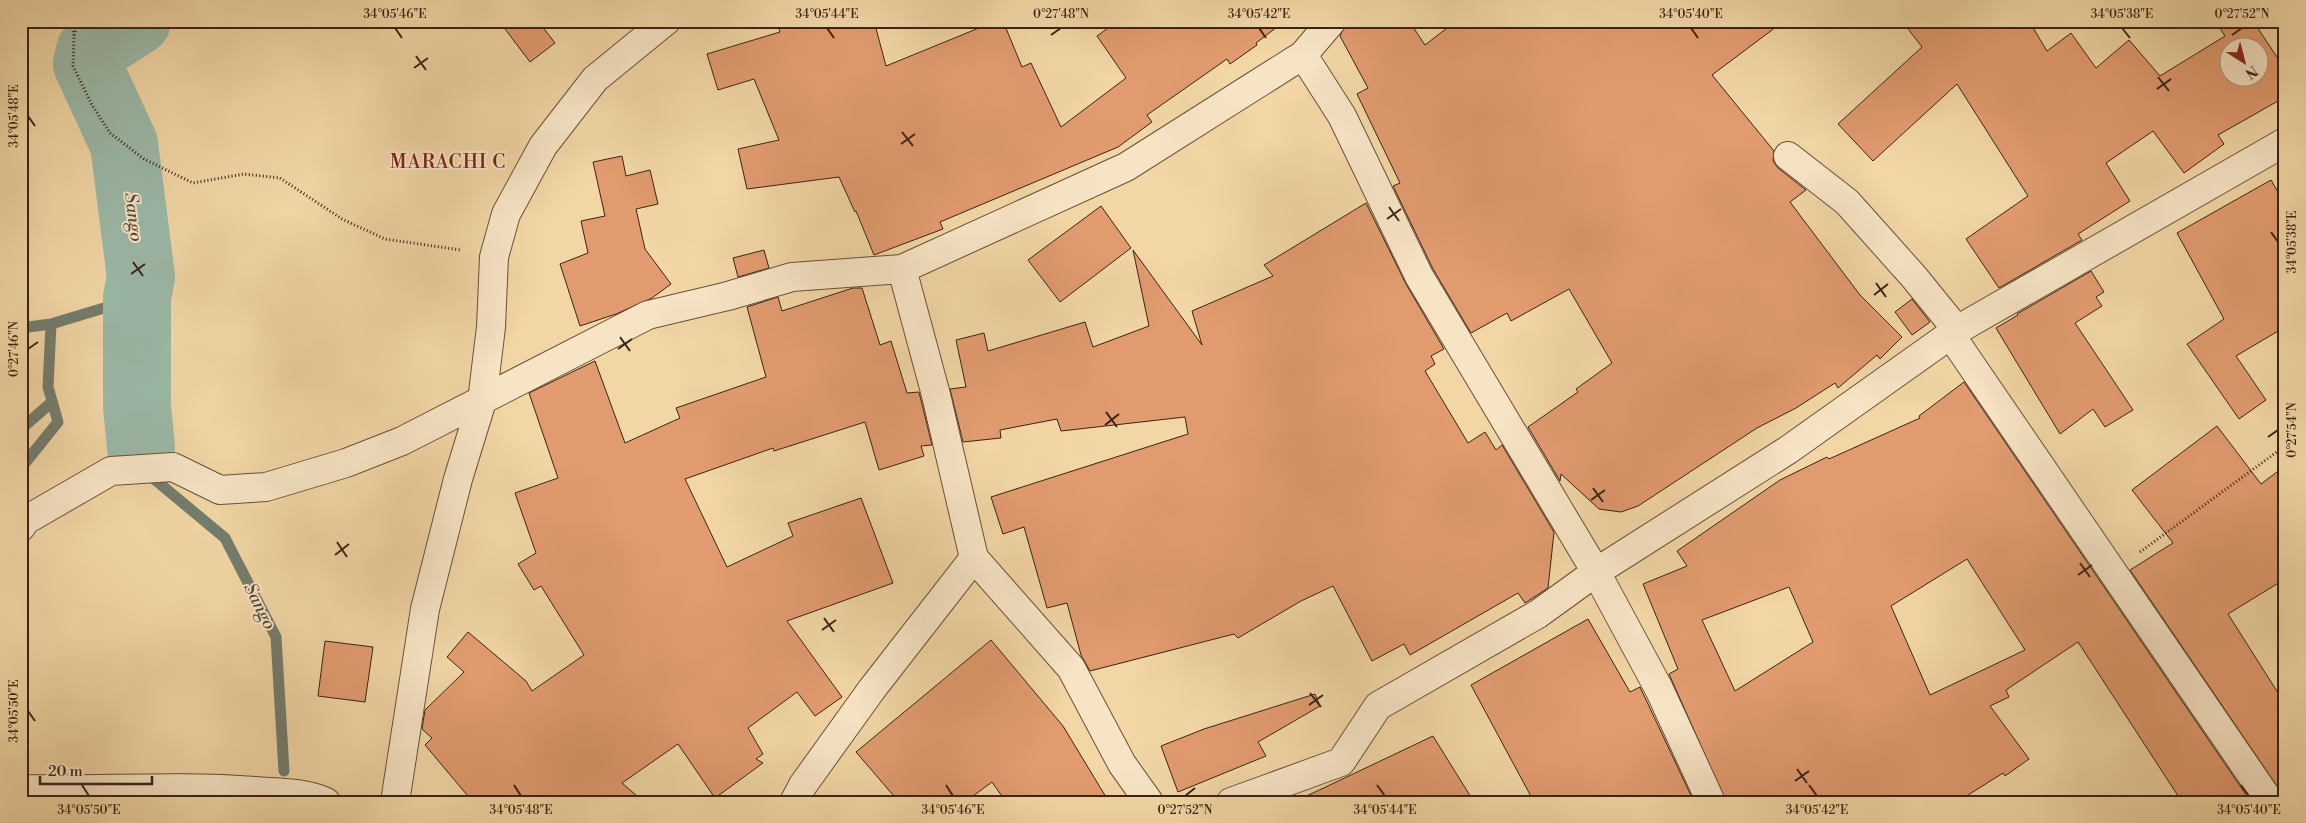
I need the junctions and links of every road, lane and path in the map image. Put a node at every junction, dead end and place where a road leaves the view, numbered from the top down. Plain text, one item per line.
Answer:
1 (70, 21) edge
2 (79, 21) edge
3 (666, 21) edge
4 (1332, 21) edge
5 (74, 36) junction
6 (1303, 55) junction
7 (2285, 142) edge
8 (1788, 156) dead end
9 (494, 257) junction
10 (902, 269) junction
11 (1954, 332) junction
12 (482, 401) junction
13 (2285, 446) edge
14 (21, 527) edge
15 (974, 558) junction
16 (2113, 571) junction
17 (1596, 572) junction
18 (21, 789) edge
19 (139, 795) edge
20 (326, 802) edge
21 (395, 802) edge
22 (794, 802) edge
23 (1149, 802) edge
24 (1231, 802) edge
25 (1711, 802) edge
26 (2270, 802) edge

1 - 5 path
2 - 5 path
3 - 9 street
4 - 6 street
5 - 9 path
6 - 10 street
6 - 17 street
7 - 11 street
8 - 11 street
9 - 12 street
10 - 12 street
10 - 15 street
11 - 16 street
11 - 17 street
12 - 14 street
12 - 21 street
13 - 16 path
15 - 22 street
15 - 23 street
16 - 26 street
17 - 24 street
17 - 25 street
18 - 19 street
19 - 20 street

